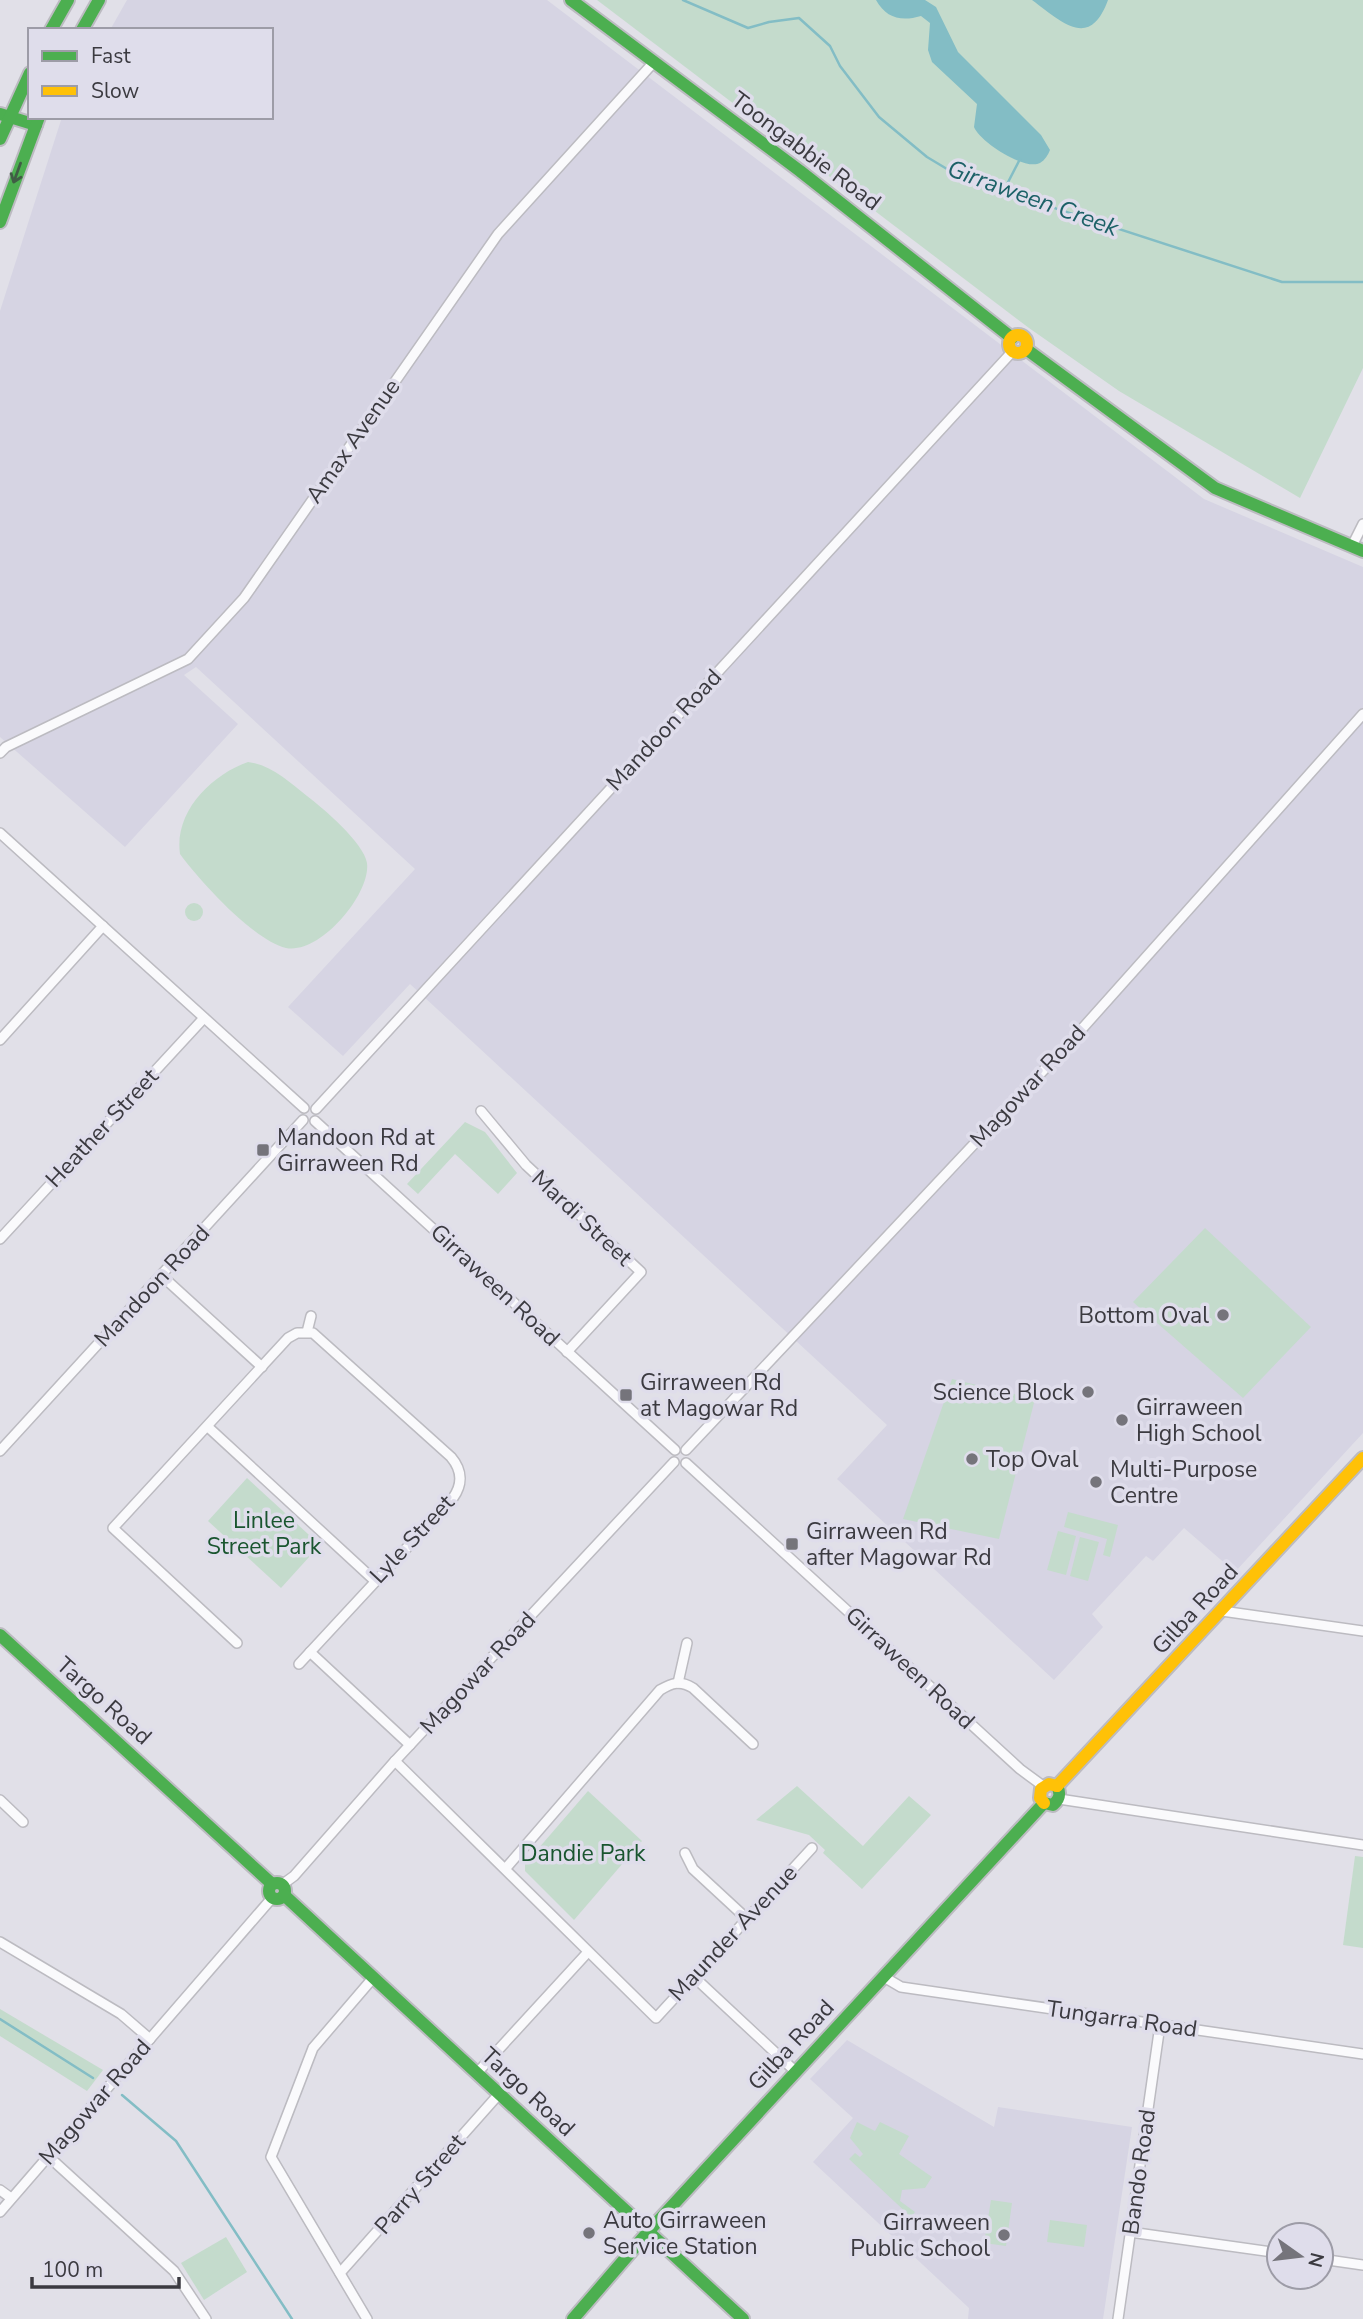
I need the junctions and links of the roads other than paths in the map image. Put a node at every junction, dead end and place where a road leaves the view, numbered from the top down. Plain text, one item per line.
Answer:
1 (68, 0) edge
2 (99, 0) edge
3 (571, 0) edge
4 (52, 28) edge
5 (83, 28) edge
6 (654, 62) junction
7 (28, 76) edge
8 (5, 116) edge
9 (38, 121) edge
10 (0, 139) edge
11 (0, 222) edge
12 (1012, 338) junction
13 (1026, 349) junction
14 (1012, 352) junction
15 (1363, 524) edge
16 (1357, 549) edge
17 (1363, 714) edge
18 (0, 753) edge
19 (0, 833) edge
20 (103, 926) junction
21 (204, 1018) junction
22 (0, 1040) edge
23 (304, 1108) junction
24 (316, 1109) junction
25 (481, 1111) dead end
26 (303, 1120) junction
27 (315, 1121) junction
28 (0, 1239) edge
29 (161, 1275) junction
30 (311, 1316) dead end
31 (307, 1332) junction
32 (567, 1352) junction
33 (262, 1367) junction
34 (208, 1427) junction
35 (675, 1450) junction
36 (0, 1451) edge
37 (686, 1451) junction
38 (1363, 1458) edge
39 (674, 1462) junction
40 (686, 1463) junction
41 (374, 1580) junction
42 (1222, 1611) junction
43 (1363, 1632) edge
44 (0, 1634) edge
45 (237, 1643) dead end
46 (687, 1643) dead end
47 (310, 1652) junction
48 (299, 1664) dead end
49 (678, 1682) junction
50 (753, 1744) dead end
51 (410, 1745) junction
52 (395, 1762) junction
53 (1043, 1786) junction
54 (1058, 1793) junction
55 (0, 1800) edge
56 (1044, 1803) junction
57 (23, 1822) dead end
58 (1363, 1845) edge
59 (812, 1848) dead end
60 (685, 1853) dead end
61 (506, 1868) junction
62 (278, 1891) junction
63 (746, 1918) junction
64 (0, 1941) edge
65 (588, 1952) junction
66 (693, 1976) junction
67 (884, 1977) junction
68 (373, 1978) junction
69 (1160, 2025) junction
70 (150, 2039) junction
71 (1363, 2054) edge
72 (795, 2071) junction
73 (477, 2073) junction
74 (499, 2094) junction
75 (47, 2156) junction
76 (0, 2190) edge
77 (12, 2199) junction
78 (0, 2212) edge
79 (648, 2232) junction
80 (1130, 2232) junction
81 (1265, 2251) edge
82 (1335, 2261) edge
83 (1363, 2265) edge
84 (340, 2273) junction
85 (206, 2319) edge
86 (367, 2319) edge
87 (573, 2319) edge
88 (743, 2319) edge
89 (1118, 2319) edge

1 - 4 main road
2 - 5 main road
3 - 6 main road, Toongabbie Road
6 - 12 main road, Toongabbie Road
6 - 18 street, Amax Avenue
7 - 8 main road
8 - 9 main road
8 - 10 main road
9 -> 11 main road
12 - 13 main road
12 - 14 main road
13 - 14 main road
13 - 16 main road
14 - 24 street, Mandoon Road
15 - 16 street
17 - 37 street, Magowar Road
19 - 20 street
20 - 21 street
20 - 22 street
21 - 23 street
21 - 28 street, Heather Street
23 - 24 street
23 - 26 street
24 - 27 street
25 - 32 street, Mardi Street
26 - 27 street
26 - 29 street, Mandoon Road
27 - 32 street, Girraween Road
29 - 33 street
29 - 36 street, Mandoon Road
30 - 31 street
31 - 33 street
31 - 41 street, Lyle Street
32 - 35 street, Girraween Road
33 - 34 street
34 - 41 street
34 - 45 street
35 - 37 street
35 - 39 street
37 - 40 street
38 - 42 main road, Gilba Road
39 - 40 street
39 - 51 street, Magowar Road
40 - 53 street, Girraween Road
41 - 47 street, Lyle Street
42 - 43 street
42 - 54 main road, Gilba Road
44 - 62 main road, Targo Road
46 - 49 street
47 - 48 street, Lyle Street
47 - 51 street
49 - 50 street
49 - 61 street
51 - 52 street, Magowar Road
52 - 61 street, Maunder Avenue
52 - 62 street, Magowar Road
53 - 54 main road
53 - 56 main road
54 - 56 main road
54 - 58 street
55 - 57 street
56 - 67 main road, Gilba Road
59 - 63 street, Maunder Avenue
60 - 63 street
61 - 65 street, Maunder Avenue
62 - 68 main road, Targo Road
62 - 70 street, Magowar Road
63 - 66 street, Maunder Avenue
64 - 70 street
65 - 66 street, Maunder Avenue
65 - 73 street
66 - 72 street
67 - 69 street, Tungarra Road
67 - 72 main road, Gilba Road
68 - 73 main road, Targo Road
68 - 84 street
69 - 71 street, Tungarra Road
69 - 80 street, Bando Road
70 - 75 street, Magowar Road
72 - 79 main road, Gilba Road
73 - 74 main road, Targo Road
74 - 79 main road, Targo Road
74 - 84 street, Parry Street
75 - 77 street, Magowar Road
75 - 85 street
76 - 77 street
77 - 78 street, Magowar Road
79 - 87 main road, Gilba Road
79 - 88 main road, Targo Road
80 - 81 street
80 - 89 street, Bando Road
82 - 83 street
84 - 86 street

